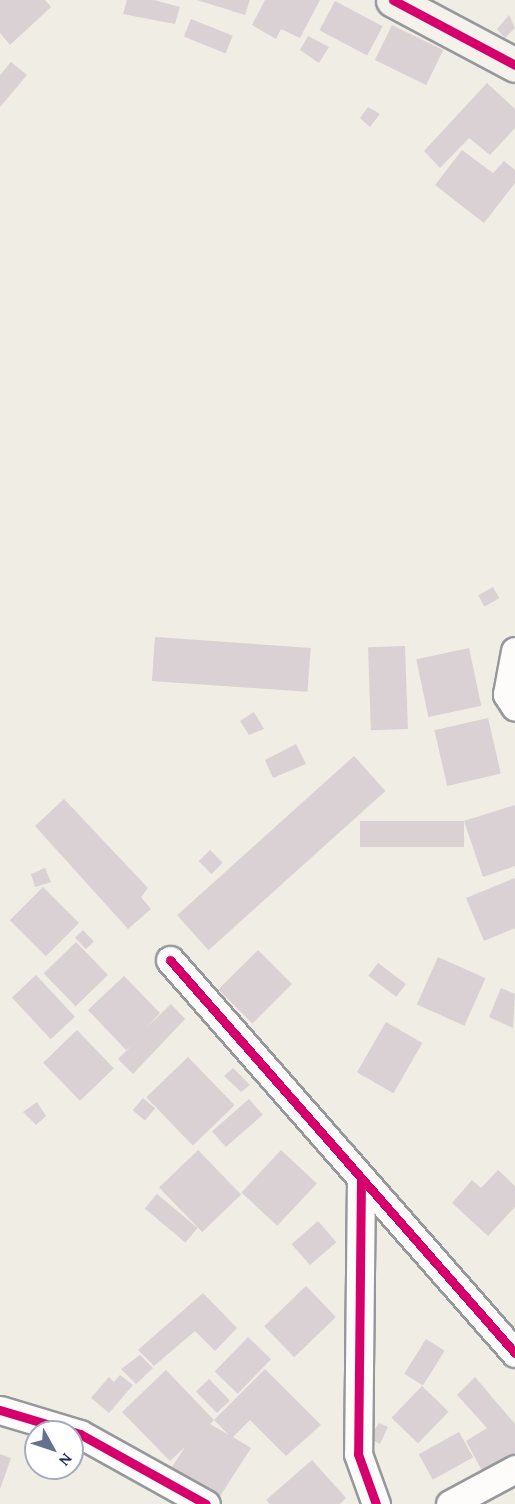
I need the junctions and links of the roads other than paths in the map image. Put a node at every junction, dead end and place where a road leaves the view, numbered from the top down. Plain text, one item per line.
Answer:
1 (393, 0) edge
2 (515, 65) edge
3 (515, 651) edge
4 (515, 707) edge
5 (170, 960) dead end
6 (361, 1179) junction
7 (515, 1353) edge
8 (0, 1410) edge
9 (515, 1469) edge
10 (206, 1504) edge
11 (375, 1504) edge
12 (450, 1504) edge

1 - 2 street
3 - 4 street
5 - 6 street
6 - 7 street
6 - 11 street
8 - 10 street
9 - 12 street

